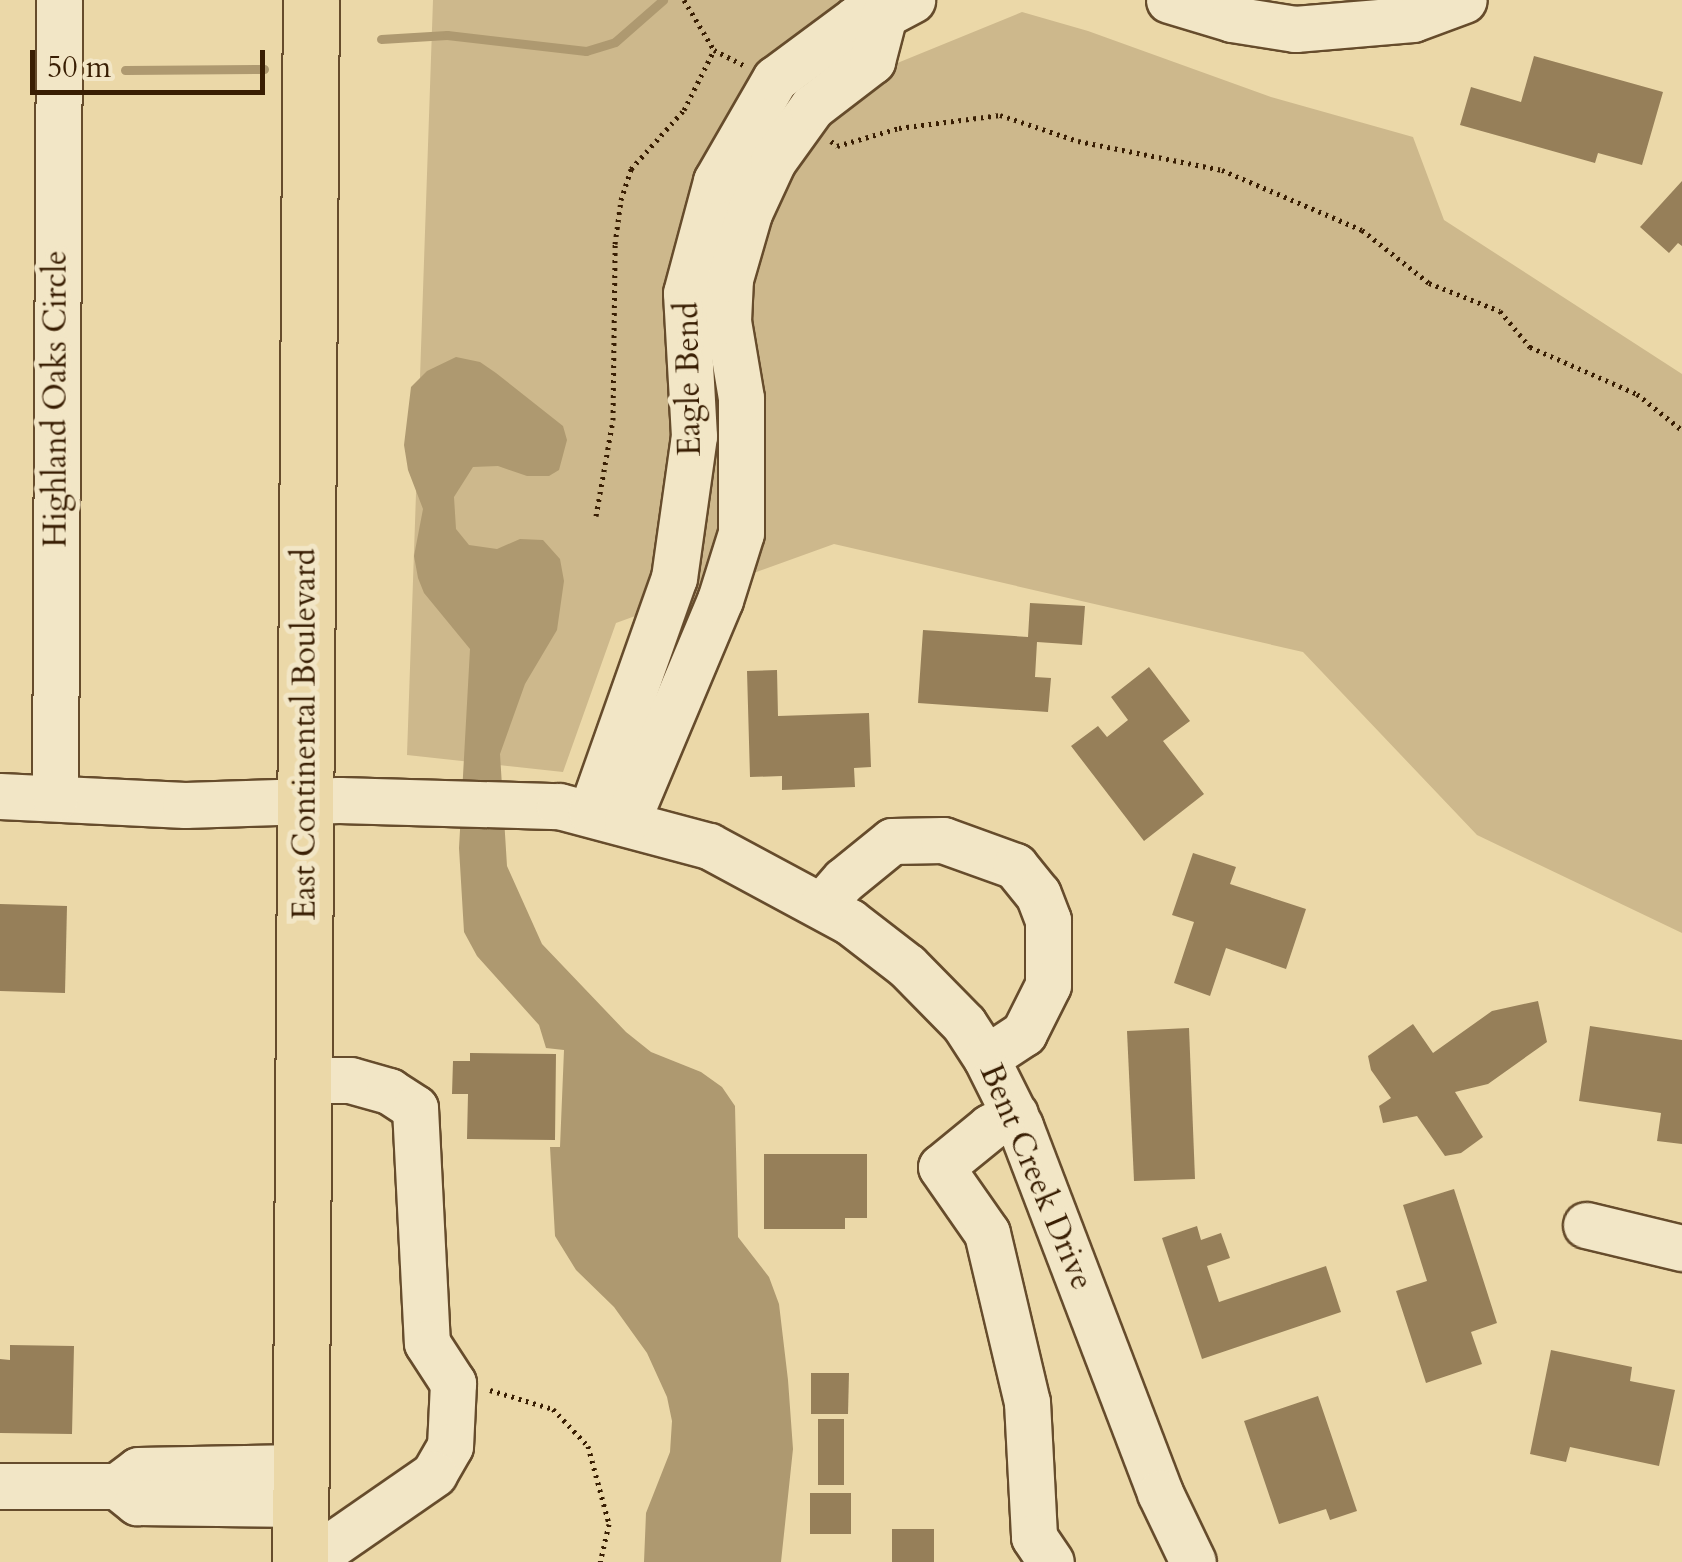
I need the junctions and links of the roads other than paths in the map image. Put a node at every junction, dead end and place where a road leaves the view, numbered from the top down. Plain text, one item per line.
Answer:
1 (59, 0) edge
2 (312, 0) edge
3 (1169, 0) edge
4 (1464, 0) edge
5 (898, 8) edge
6 (0, 796) edge
7 (54, 798) junction
8 (302, 804) junction
9 (609, 816) junction
10 (822, 905) junction
11 (986, 1058) junction
12 (303, 1080) junction
13 (1015, 1114) junction
14 (1586, 1225) dead end
15 (1682, 1248) edge
16 (0, 1486) edge
17 (299, 1486) junction
18 (312, 1560) edge
19 (1051, 1562) edge
20 (1193, 1562) edge

1 - 7 street, Highland Oaks Circle
2 - 8 main road, East Continental Boulevard
3 - 4 street
5 - 9 street, Eagle Bend
5 - 9 street, Eagle Bend
6 - 7 street, Bent Creek Drive
7 - 8 street, Bent Creek Drive
8 - 9 street, Bent Creek Drive
8 - 12 main road, East Continental Boulevard
9 - 10 street, Bent Creek Drive
10 - 11 street, Bent Creek Drive
10 - 11 street
11 - 13 street, Bent Creek Drive
12 - 17 main road, East Continental Boulevard
12 - 18 street
13 - 19 street
13 - 20 street, Bent Creek Drive
14 - 15 street
16 - 17 street
17 - 18 main road, East Continental Boulevard

